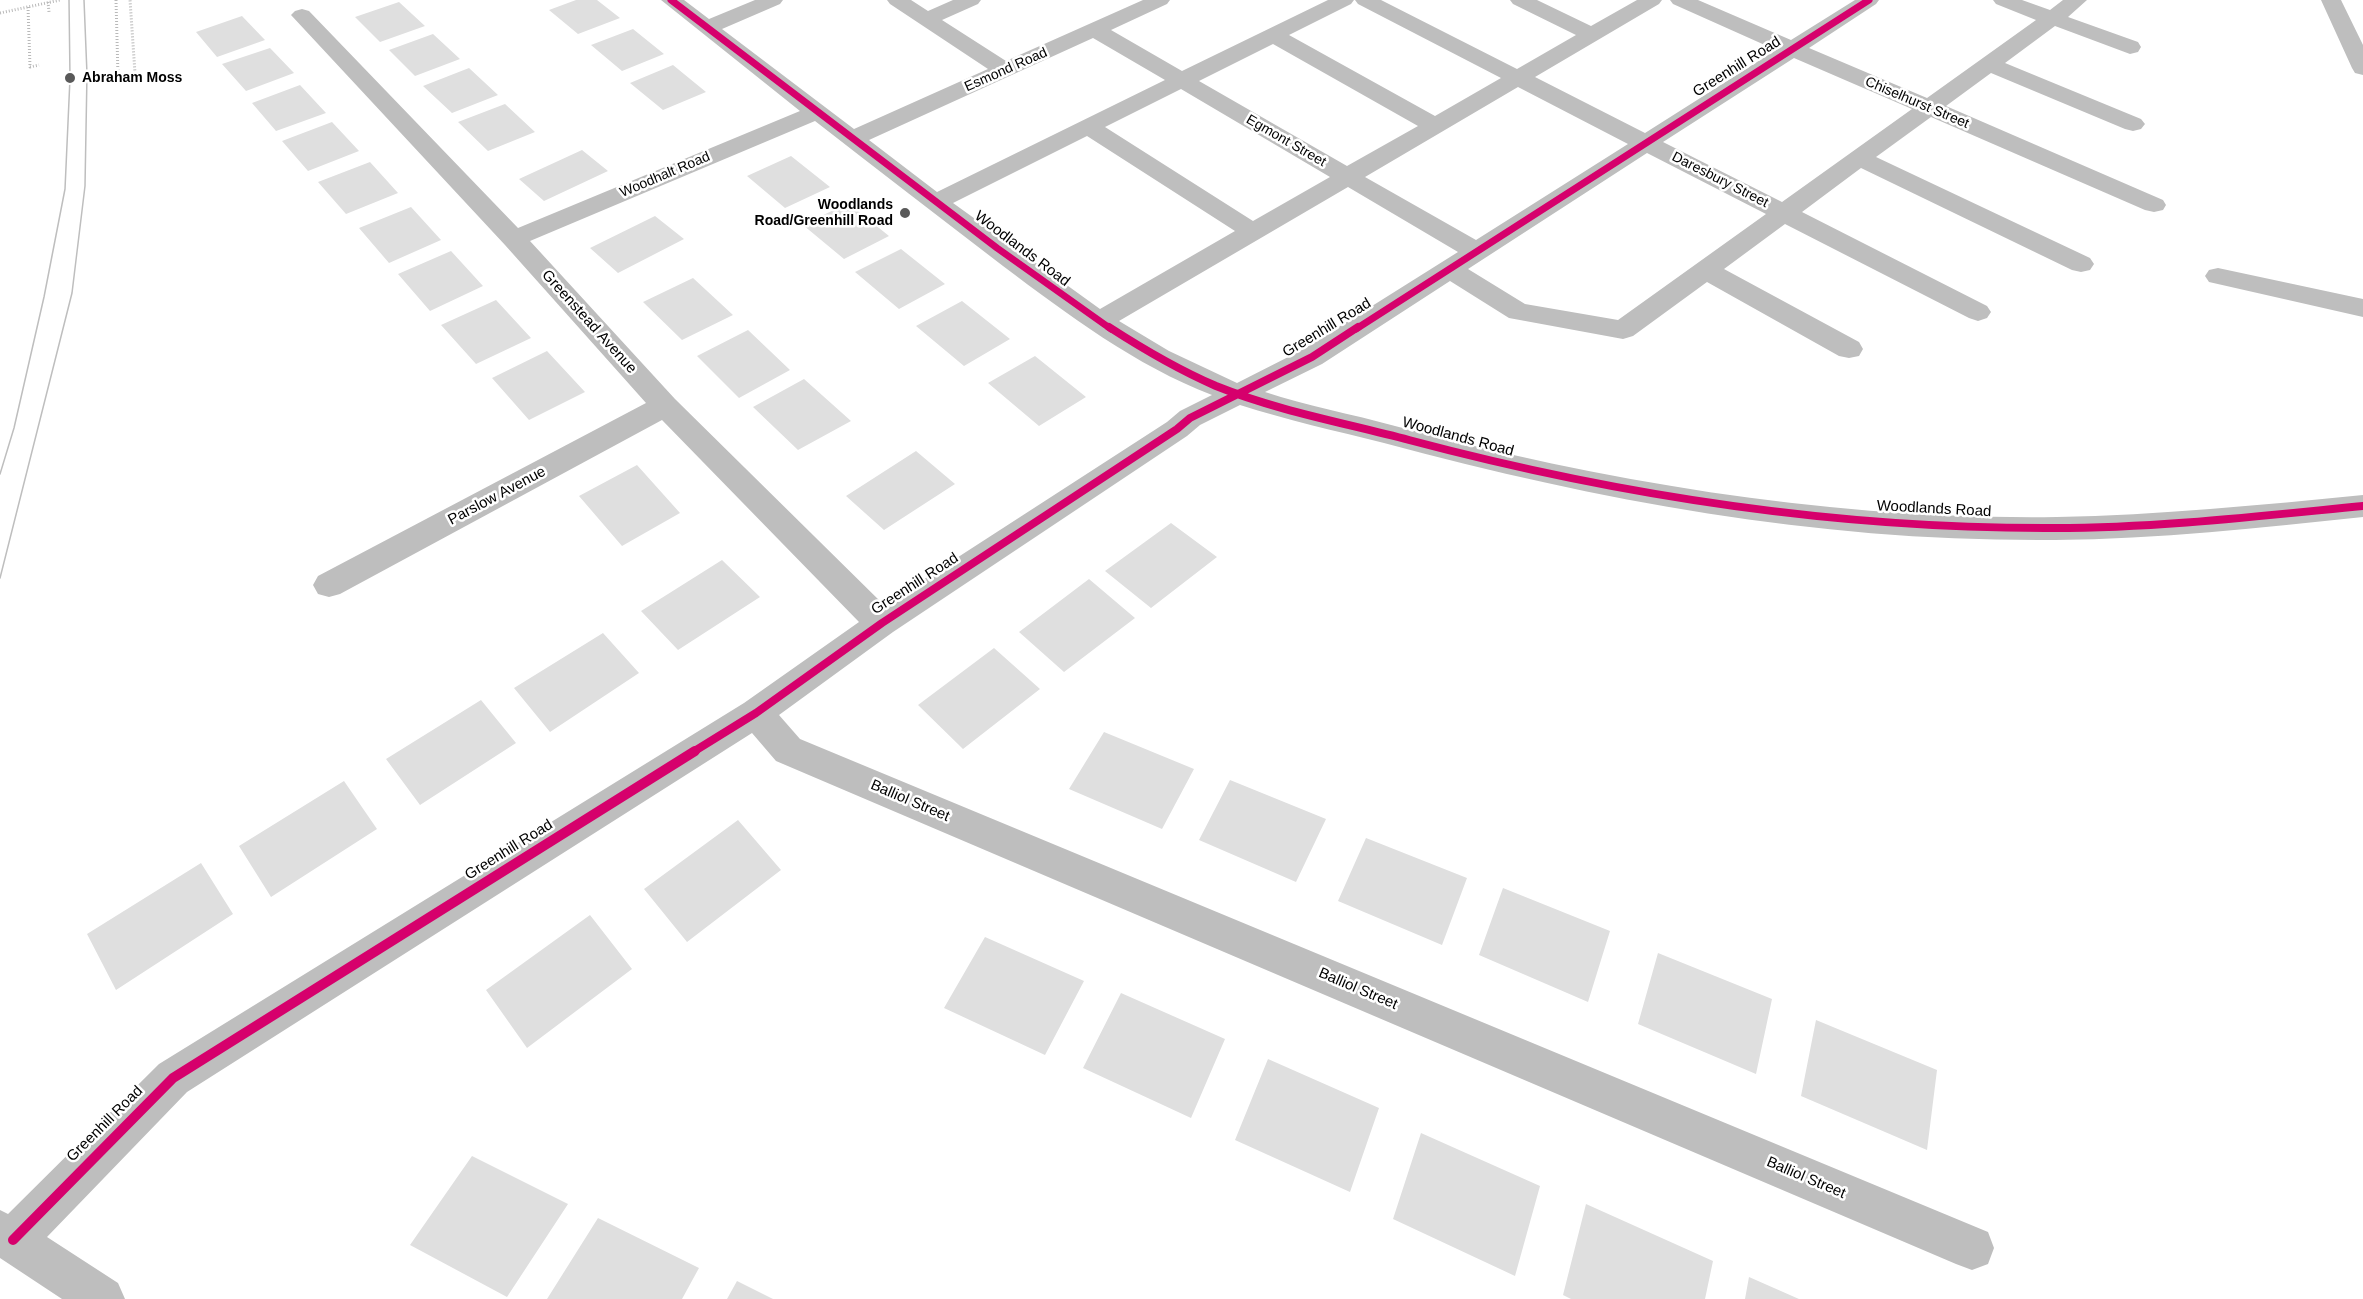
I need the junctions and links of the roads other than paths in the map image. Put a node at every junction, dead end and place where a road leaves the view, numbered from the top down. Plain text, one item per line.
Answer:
1 (670, 0) edge
2 (773, 0) edge
3 (897, 0) edge
4 (971, 0) edge
5 (1160, 0) edge
6 (1344, 0) edge
7 (1365, 0) edge
8 (1520, 0) edge
9 (1652, 0) edge
10 (1680, 0) edge
11 (1869, 0) edge
12 (2002, 0) edge
13 (2077, 0) edge
14 (2331, 0) edge
15 (302, 15) dead end
16 (2052, 18) junction
17 (926, 19) junction
18 (707, 28) junction
19 (1095, 30) junction
20 (1273, 35) junction
21 (1592, 35) junction
22 (2130, 47) dead end
23 (1793, 50) junction
24 (1989, 64) junction
25 (2363, 68) edge
26 (1004, 70) junction
27 (1518, 78) junction
28 (1182, 80) junction
29 (1928, 108) junction
30 (817, 111) junction
31 (2133, 124) dead end
32 (1436, 126) junction
33 (1089, 127) junction
34 (852, 139) junction
35 (1645, 142) junction
36 (1859, 158) junction
37 (1348, 177) junction
38 (936, 202) junction
39 (2154, 205) dead end
40 (1784, 213) junction
41 (1253, 232) junction
42 (514, 239) junction
43 (1477, 252) junction
44 (2080, 264) dead end
45 (1450, 269) junction
46 (1705, 270) junction
47 (2218, 276) dead end
48 (2363, 308) edge
49 (1978, 312) dead end
50 (1099, 321) junction
51 (1849, 349) dead end
52 (1236, 395) junction
53 (665, 406) junction
54 (2363, 507) edge
55 (329, 585) dead end
56 (882, 623) junction
57 (756, 713) junction
58 (6, 1236) edge
59 (1972, 1248) dead end
60 (102, 1299) edge

1 - 18 street, Woodlands Road
2 - 18 street
3 - 17 street
4 - 17 street
5 - 19 street, Esmond Road
6 - 20 street
7 - 27 street, Daresbury Street
8 - 21 street
9 - 21 street
10 - 23 street, Chiselhurst Street
11 - 23 street, Greenhill Road
12 - 16 street
13 - 16 street
14 - 25 street
15 - 42 street, Greenstead Avenue
16 - 22 street
16 - 24 street
17 - 26 street
18 - 30 street, Woodlands Road
19 - 26 street, Esmond Road
19 - 28 street, Egmont Street
20 - 28 street
20 - 32 street
21 - 27 street
23 - 29 street, Chiselhurst Street
23 - 35 street, Greenhill Road
24 - 29 street
24 - 31 street
26 - 34 street, Esmond Road
27 - 32 street
27 - 35 street, Daresbury Street
28 - 33 street
28 - 37 street, Egmont Street
29 - 36 street
29 - 39 street, Chiselhurst Street
30 - 34 street, Woodlands Road
30 - 42 street, Woodhalt Road
32 - 37 street
33 - 38 street
33 - 41 street
34 - 38 street, Woodlands Road
35 - 40 street, Daresbury Street
35 - 43 street, Greenhill Road
36 - 40 street
36 - 44 street
37 - 41 street
37 - 43 street, Egmont Street
38 - 50 street, Woodlands Road
40 - 46 street
40 - 49 street, Daresbury Street
41 - 50 street
42 - 53 street, Greenstead Avenue
43 - 45 street, Greenhill Road
45 - 46 street
45 - 52 street, Greenhill Road
46 - 51 street
47 - 48 street
50 - 52 street, Woodlands Road
52 - 54 street, Woodlands Road
52 - 56 street, Greenhill Road
53 - 55 street, Parslow Avenue
53 - 56 street, Greenstead Avenue
56 - 57 street, Greenhill Road
57 - 58 street, Greenhill Road
57 - 59 street, Balliol Street
58 - 60 street

